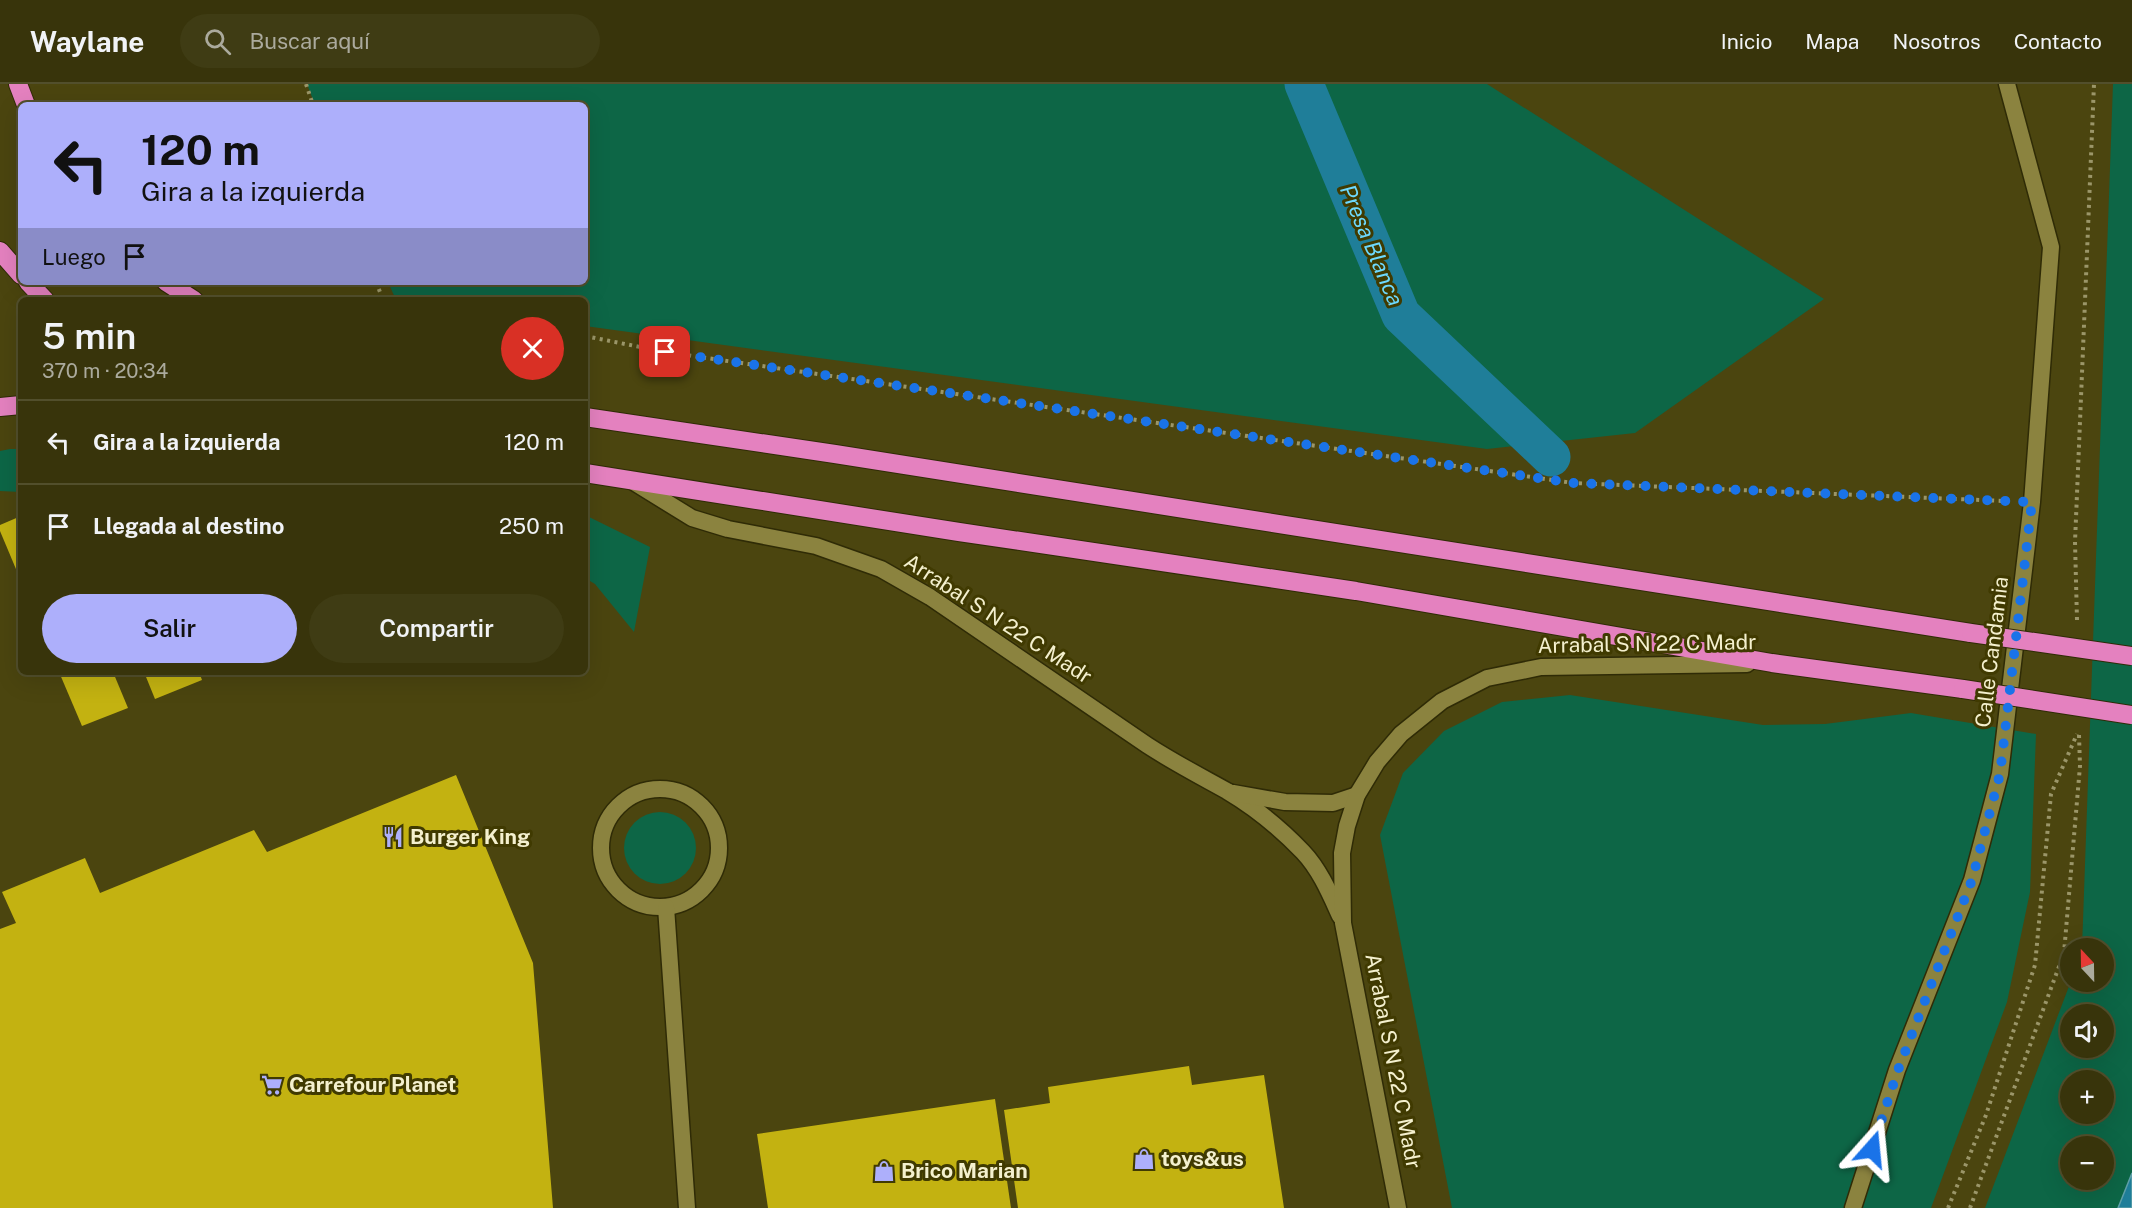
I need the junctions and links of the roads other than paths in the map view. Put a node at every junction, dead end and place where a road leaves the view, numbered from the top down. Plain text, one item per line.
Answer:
1 (18, 84) edge
2 (2007, 84) edge
3 (25, 102) edge
4 (0, 251) edge
5 (18, 272) edge
6 (31, 285) edge
7 (171, 285) edge
8 (42, 297) edge
9 (189, 297) edge
10 (18, 405) edge
11 (0, 407) edge
12 (588, 417) edge
13 (588, 473) edge
14 (628, 479) junction
15 (2132, 656) edge
16 (1772, 663) junction
17 (2132, 715) edge
18 (1229, 792) junction
19 (1357, 795) junction
20 (666, 907) junction
21 (1344, 923) junction
22 (687, 1208) edge
23 (1398, 1208) edge
24 (1853, 1208) edge

1 - 3 highway
2 - 24 street, Calle Candamia
4 - 5 highway
6 - 8 highway
7 - 9 highway
10 - 11 highway
12 - 15 highway, bridge
13 - 14 highway
14 - 16 highway
14 - 18 street, Arrabal S N 22 C Madr
16 - 17 highway, bridge
16 - 19 street, Arrabal S N 22 C Madr
18 - 19 street, Arrabal S N 22 C Madr
18 - 21 street, Arrabal S N 22 C Madr
19 - 21 street, Arrabal S N 22 C Madr
20 - 20 street
20 - 22 street
21 - 23 street, Arrabal S N 22 C Madr

